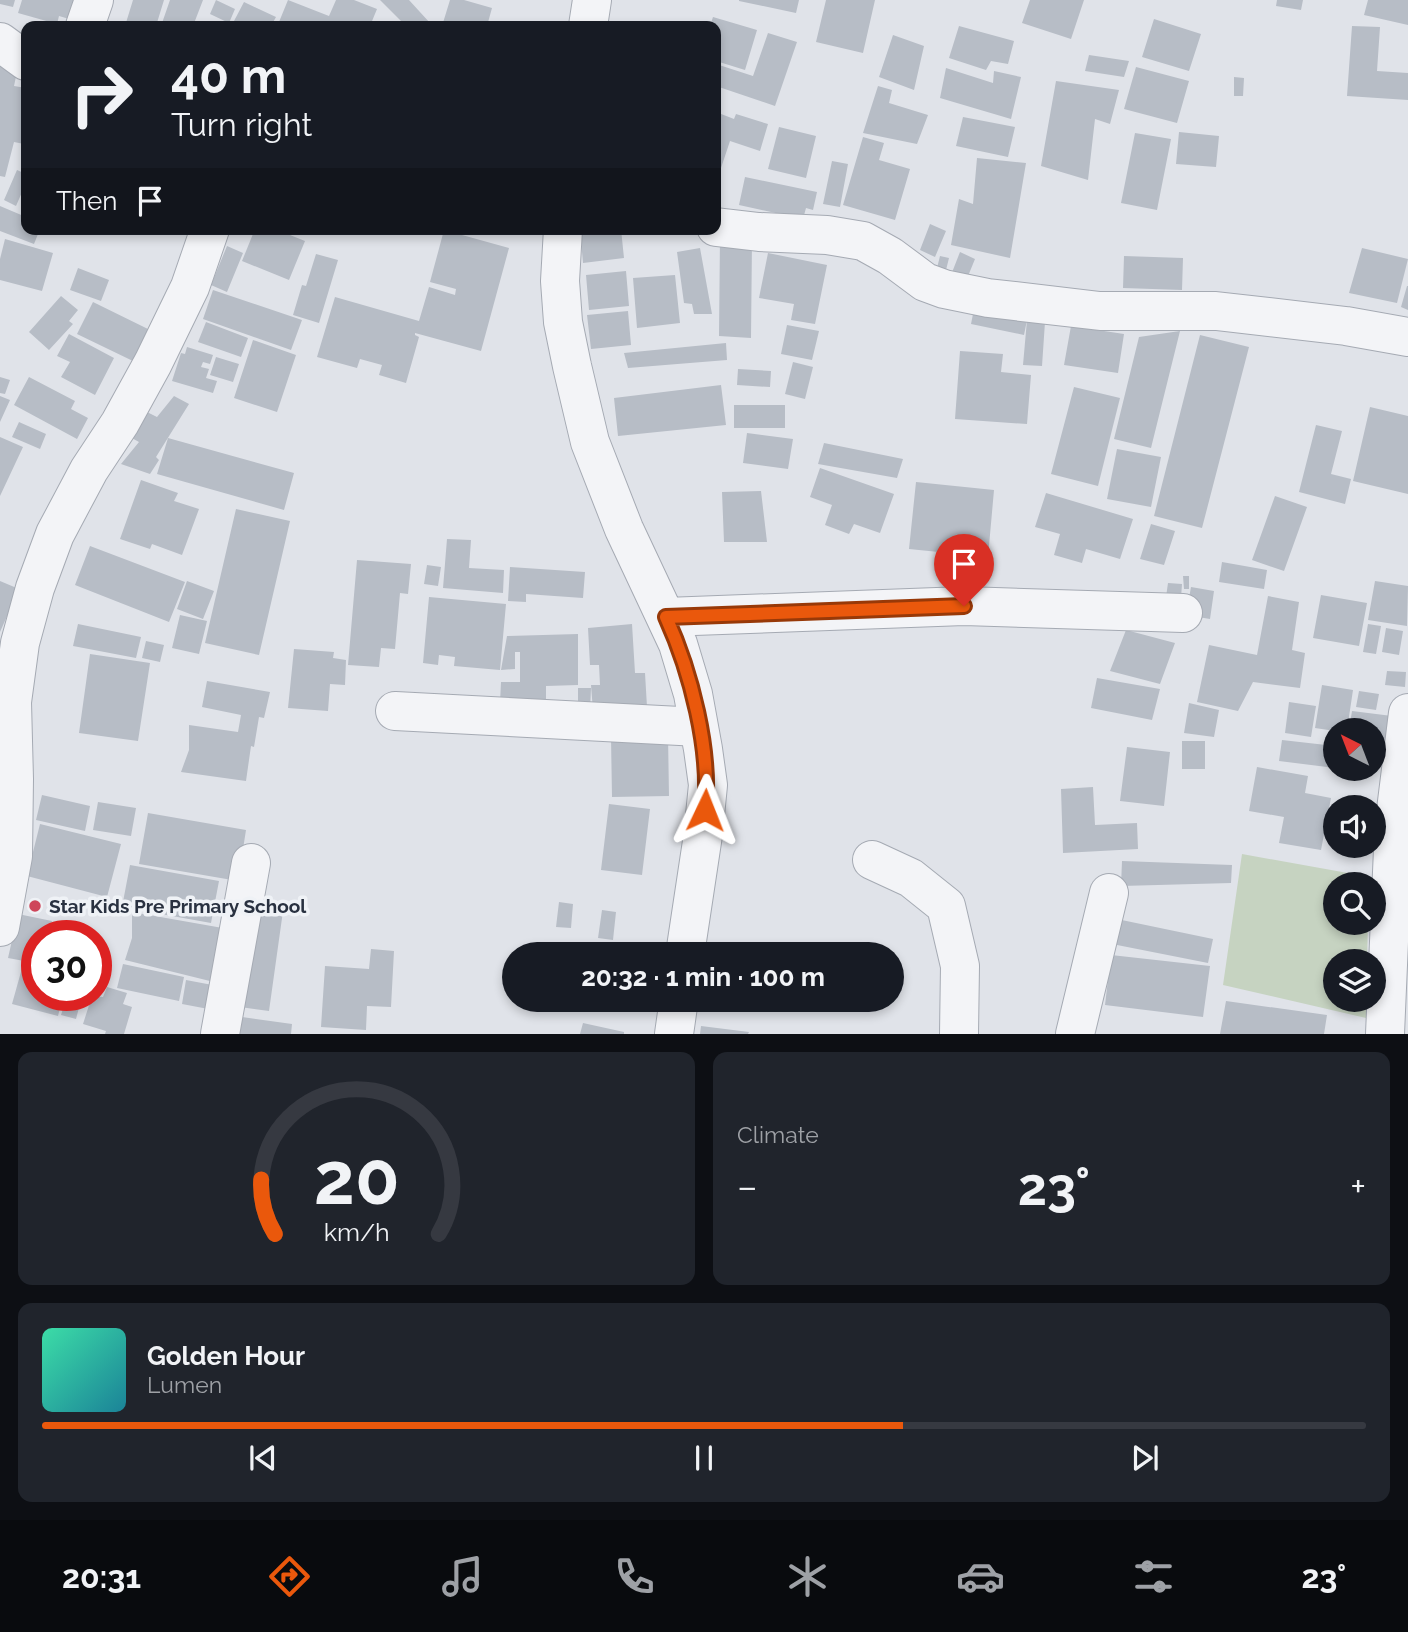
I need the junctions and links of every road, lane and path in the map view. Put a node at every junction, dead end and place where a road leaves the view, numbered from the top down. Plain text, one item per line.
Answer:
1 (94, 0) edge
2 (592, 0) edge
3 (87, 21) edge
4 (589, 21) edge
5 (0, 42) edge
6 (21, 57) edge
7 (721, 228) edge
8 (208, 235) edge
9 (563, 235) edge
10 (1408, 337) edge
11 (1183, 613) dead end
12 (666, 617) junction
13 (395, 711) dead end
14 (1408, 713) edge
15 (699, 727) junction
16 (872, 860) dead end
17 (250, 863) dead end
18 (1109, 893) dead end
19 (0, 927) edge
20 (687, 942) edge
21 (677, 1012) edge
22 (220, 1034) edge
23 (674, 1034) edge
24 (959, 1034) edge
25 (1074, 1034) edge
26 (1385, 1034) edge

1 - 3 street
2 - 4 street
5 - 6 street
7 - 10 street
8 - 19 street
9 - 12 street
11 - 12 street
12 - 15 street
13 - 15 street
14 - 26 street
15 - 20 street
16 - 24 street
17 - 22 street
18 - 25 street
21 - 23 street

